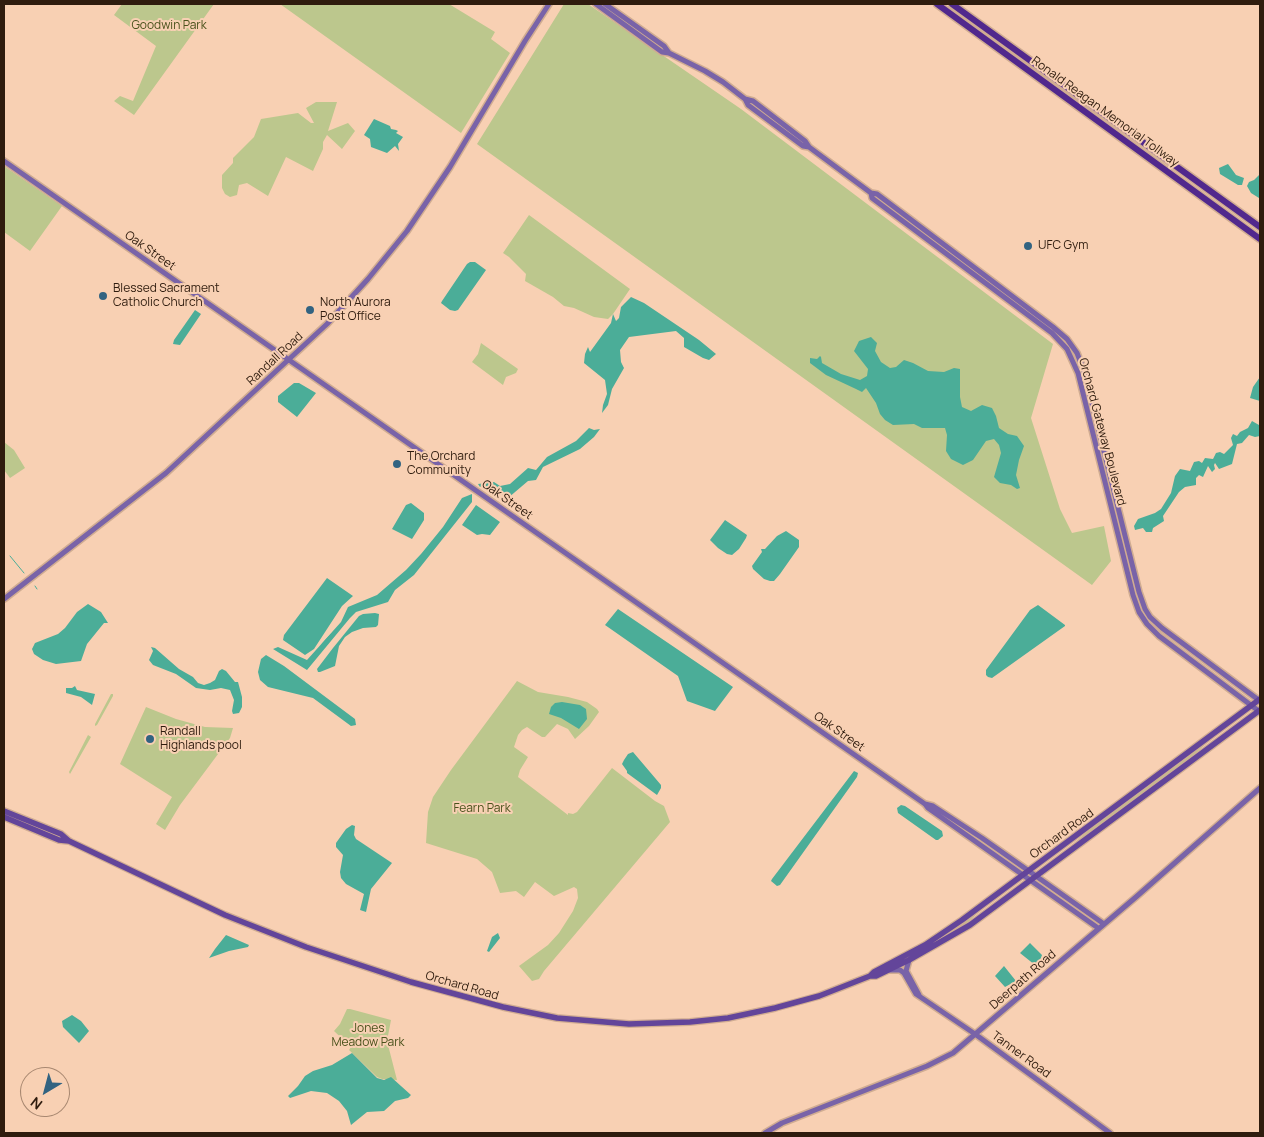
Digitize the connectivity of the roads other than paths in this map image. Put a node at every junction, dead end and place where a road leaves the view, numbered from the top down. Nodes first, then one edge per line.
1 (549, 4) edge
2 (596, 4) edge
3 (605, 4) edge
4 (936, 4) edge
5 (952, 4) edge
6 (669, 53) junction
7 (4, 161) edge
8 (871, 193) junction
9 (1260, 228) edge
10 (1260, 239) edge
11 (290, 361) junction
12 (4, 599) edge
13 (1260, 701) edge
14 (1252, 706) junction
15 (1260, 711) edge
16 (1260, 788) edge
17 (925, 804) junction
18 (4, 811) edge
19 (4, 817) edge
20 (68, 841) junction
21 (1029, 871) junction
22 (1023, 875) junction
23 (1036, 876) junction
24 (1030, 880) junction
25 (1104, 924) junction
26 (1098, 928) junction
27 (909, 960) junction
28 (890, 970) junction
29 (870, 976) junction
30 (919, 995) junction
31 (974, 1034) junction
32 (765, 1133) edge
33 (1110, 1133) edge

1 - 11 street, Randall Road
2 - 6 street, Orchard Gateway Boulevard
3 - 6 street, Orchard Gateway Boulevard
4 - 10 highway, Ronald Reagan Memorial Tollway
5 - 9 highway, Ronald Reagan Memorial Tollway
6 - 8 street, Orchard Gateway Boulevard
7 - 11 street, Oak Street
8 - 13 street, Orchard Gateway Boulevard
8 - 14 street, Orchard Gateway Boulevard
11 - 12 street, Randall Road
11 - 17 street, Oak Street
13 - 14 main road, Orchard Road
14 - 15 street, Orchard Gateway Boulevard
14 - 21 main road, Orchard Road
15 - 23 main road, Orchard Road
16 - 25 street, Deerpath Road
17 - 21 street, Oak Street
17 - 22 street, Oak Street
18 - 20 main road, Orchard Road
19 - 20 main road, Orchard Road
20 - 29 main road, Orchard Road
21 - 22 main road, Orchard Road
21 - 23 street, Oak Street
22 - 24 street, Oak Street
22 - 29 main road, Orchard Road
23 - 24 main road, Orchard Road
23 - 25 street, Oak Street
24 - 26 street, Oak Street
24 - 27 main road, Orchard Road
25 - 26 street, Deerpath Road
26 - 31 street, Deerpath Road
27 - 28 main road, Orchard Road
27 - 30 street, Tanner Road
28 - 29 main road, Orchard Road
28 - 30 street, Tanner Road
30 - 31 street, Tanner Road
31 - 32 street, Deerpath Road
31 - 33 street, Tanner Road

